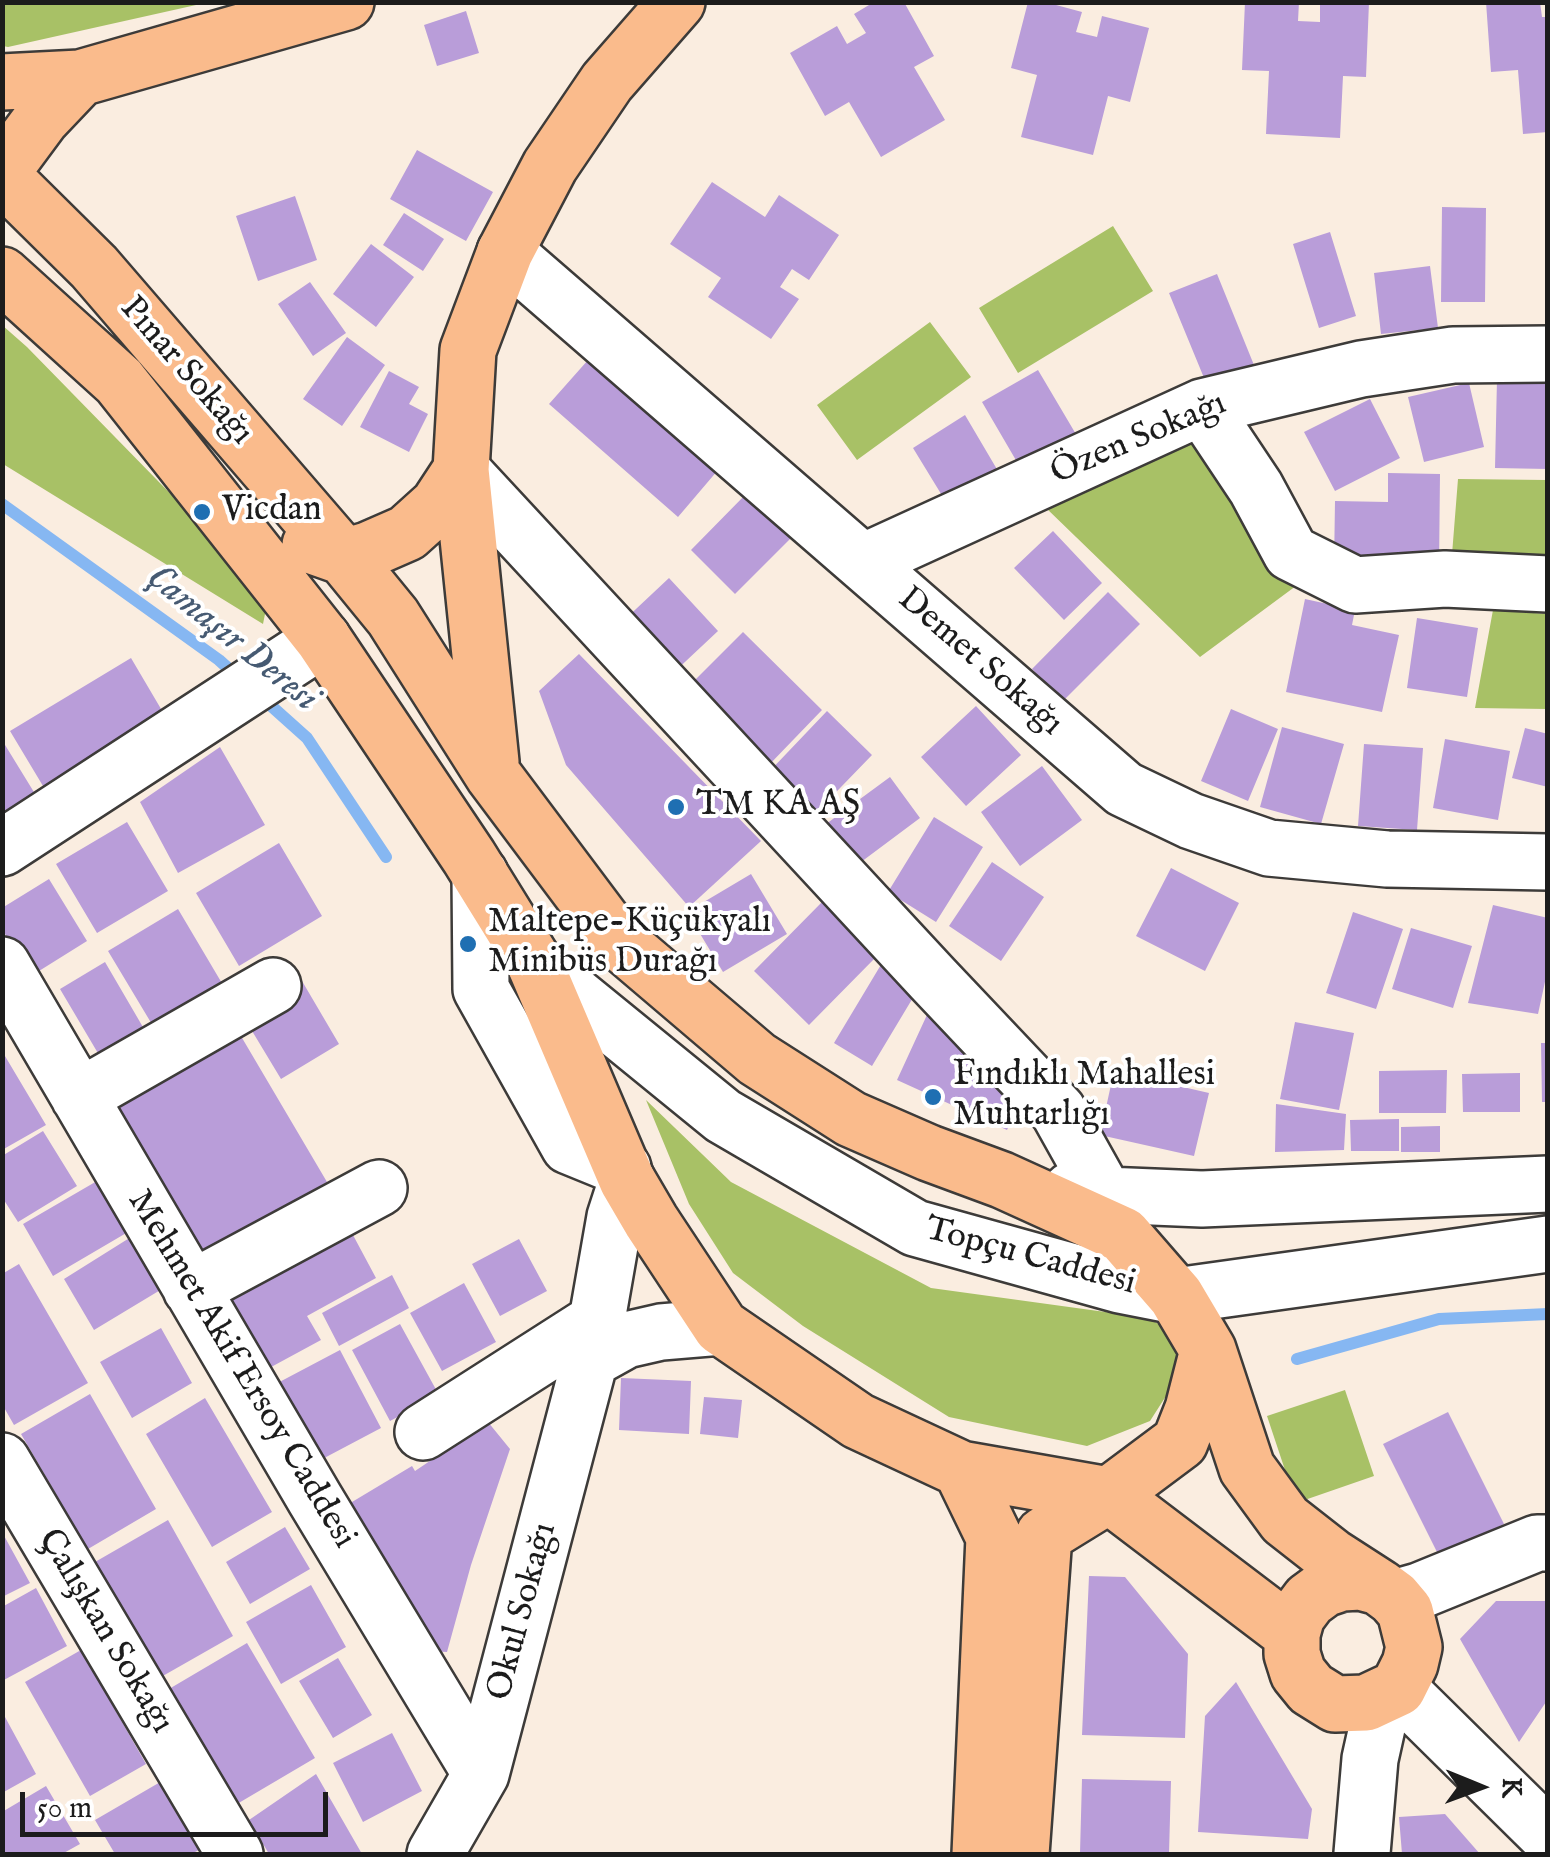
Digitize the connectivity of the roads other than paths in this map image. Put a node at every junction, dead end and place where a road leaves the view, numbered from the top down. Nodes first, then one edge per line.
1 (346, 2) edge
2 (677, 2) edge
3 (80, 78) junction
4 (2, 82) edge
5 (2, 174) edge
6 (504, 252) junction
7 (2, 274) edge
8 (1548, 354) edge
9 (1202, 407) junction
10 (461, 470) junction
11 (197, 478) junction
12 (344, 556) junction
13 (862, 562) junction
14 (1548, 584) edge
15 (323, 639) junction
16 (493, 774) junction
17 (2, 848) edge
18 (1548, 862) edge
19 (480, 874) junction
20 (534, 962) junction
21 (2, 965) edge
22 (273, 986) dead end
23 (79, 1097) junction
24 (625, 1174) junction
25 (1002, 1180) junction
26 (1548, 1184) edge
27 (379, 1188) dead end
28 (1105, 1194) junction
29 (1548, 1244) edge
30 (192, 1289) junction
31 (1176, 1296) junction
32 (721, 1328) junction
33 (593, 1341) junction
34 (1208, 1350) junction
35 (423, 1432) dead end
36 (2, 1461) edge
37 (961, 1469) junction
38 (1109, 1495) junction
39 (1548, 1543) edge
40 (1292, 1634) junction
41 (1384, 1654) junction
42 (481, 1774) junction
43 (1534, 1823) edge
44 (235, 1854) edge
45 (435, 1854) edge
46 (980, 1854) edge
47 (1020, 1854) edge
48 (1362, 1854) edge

1 - 3 main road
2 - 6 main road
3 - 4 main road
3 - 5 main road
5 - 12 main road, Pınar Sokağı
6 - 10 main road
6 - 13 street, Demet Sokağı
7 - 11 main road
8 - 9 street, Özen Sokağı
9 - 13 street, Özen Sokağı
9 - 14 street
10 - 12 main road
10 - 16 main road
10 - 28 street
11 - 12 main road
11 - 15 main road
12 - 16 main road, Pınar Sokağı
13 - 18 street, Demet Sokağı
15 - 17 street
15 - 19 main road
16 - 25 main road, Pınar Sokağı
19 - 20 main road
19 - 24 street
20 - 24 main road
20 - 31 street, Topçu Caddesi
21 - 23 street, Mehmet Akif Ersoy Caddesi
22 - 23 street
23 - 30 street, Mehmet Akif Ersoy Caddesi
24 - 32 main road
24 - 33 street, Okul Sokağı
25 - 28 street, Topçu Caddesi
25 - 31 main road, Pınar Sokağı
26 - 28 street, Topçu Caddesi
27 - 30 street
29 - 31 street, Topçu Caddesi
30 - 42 street, Mehmet Akif Ersoy Caddesi
31 - 34 main road, Pınar Sokağı
32 - 33 street
32 - 37 main road
33 - 35 street
33 - 42 street, Okul Sokağı
34 - 38 main road
34 - 41 main road, Pınar Sokağı
36 - 44 street, Çalışkan Sokağı
37 - 38 main road
37 - 46 main road
38 - 40 main road
38 - 47 main road
39 - 41 street
40 - 41 main road
40 - 41 main road
41 - 43 street
41 - 48 street
42 - 45 street, Okul Sokağı

